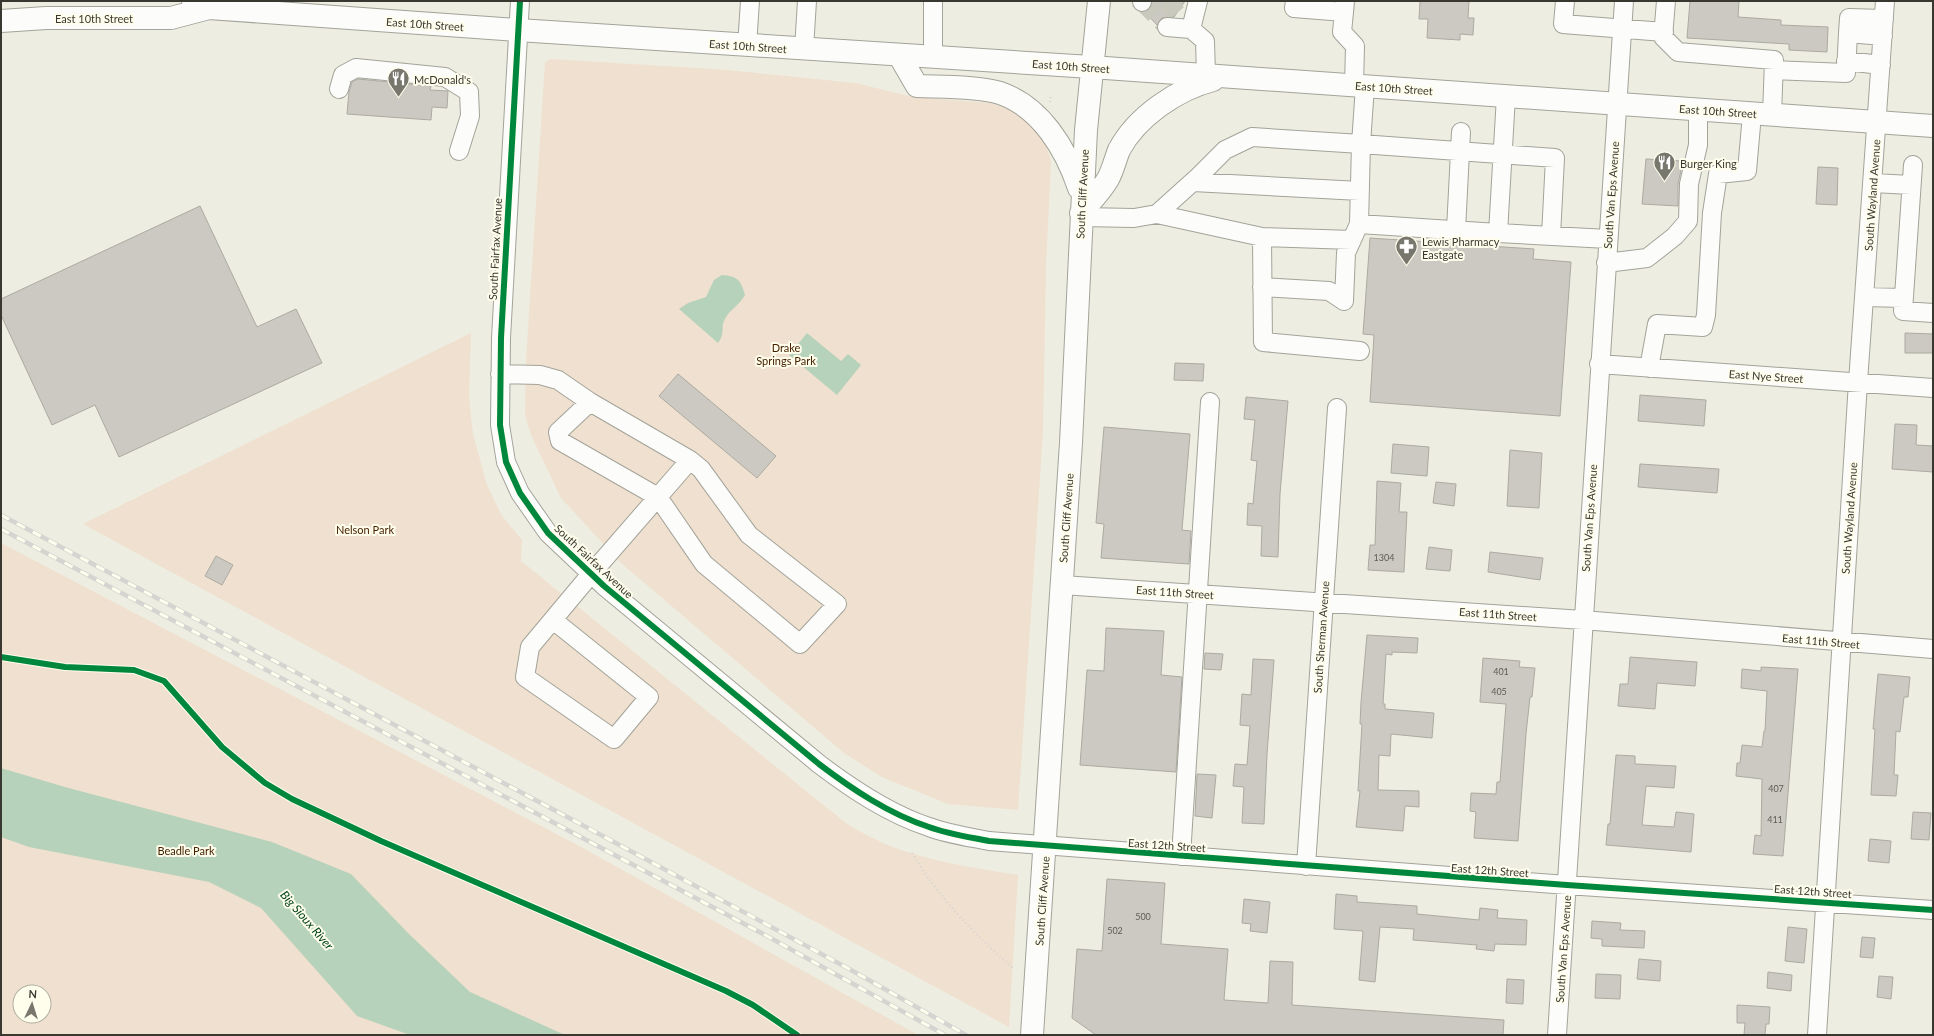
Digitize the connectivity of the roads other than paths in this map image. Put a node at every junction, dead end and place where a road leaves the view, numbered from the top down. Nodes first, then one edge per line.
1 (520, 1) edge
2 (750, 1) edge
3 (807, 1) edge
4 (933, 1) edge
5 (1099, 1) edge
6 (1198, 1) edge
7 (1295, 1) edge
8 (1565, 1) edge
9 (1624, 1) edge
10 (1666, 1) edge
11 (1885, 1) edge
12 (204, 3) edge
13 (1345, 7) edge
14 (310, 8) edge
15 (1172, 20) tunnel mouth
16 (1, 21) edge
17 (1883, 27) junction
18 (1191, 29) junction
19 (1622, 29) junction
20 (518, 30) junction
21 (1664, 32) junction
22 (747, 46) junction
23 (804, 49) junction
24 (899, 55) junction
25 (932, 57) junction
26 (1846, 61) junction
27 (1881, 65) junction
28 (1091, 67) junction
29 (1774, 70) junction
30 (1215, 76) junction
31 (1359, 86) junction
32 (340, 89) dead end
33 (1506, 96) junction
34 (1617, 104) junction
35 (1698, 110) junction
36 (1762, 114) junction
37 (1877, 122) junction
38 (1933, 126) edge
39 (1461, 132) dead end
40 (1361, 144) junction
41 (459, 151) dead end
42 (1460, 152) junction
43 (1502, 156) junction
44 (1913, 165) dead end
45 (1193, 182) junction
46 (1872, 183) junction
47 (1912, 185) junction
48 (1360, 191) junction
49 (1081, 209) junction
50 (1157, 214) junction
51 (1456, 230) junction
52 (1355, 232) junction
53 (1498, 233) junction
54 (1551, 236) junction
55 (1262, 237) junction
56 (1608, 240) junction
57 (1606, 263) junction
58 (1262, 287) junction
59 (1864, 297) junction
60 (1904, 298) junction
61 (1933, 313) edge
62 (1360, 351) dead end
63 (1599, 364) junction
64 (1649, 368) junction
65 (500, 374) junction
66 (1858, 382) junction
67 (1933, 388) edge
68 (590, 402) junction
69 (1210, 402) dead end
70 (1337, 408) dead end
71 (690, 460) junction
72 (658, 496) junction
73 (591, 574) junction
74 (1062, 585) junction
75 (1199, 594) junction
76 (1323, 602) junction
77 (553, 620) junction
78 (1583, 620) junction
79 (1841, 642) junction
80 (1933, 649) edge
81 (1046, 846) junction
82 (1181, 856) junction
83 (1306, 866) junction
84 (1567, 886) junction
85 (1825, 902) junction
86 (1933, 910) edge
87 (1032, 1035) edge
88 (1557, 1035) edge
89 (1817, 1035) edge

1 - 20 street, South Fairfax Avenue
2 - 22 street
3 - 23 street
4 - 25 street
5 - 28 main road, South Cliff Avenue
6 - 18 street
7 - 13 street
8 - 19 street
9 - 19 street, South Van Eps Avenue
10 - 21 street
11 - 17 street, South Wayland Avenue
12 - 14 main road, East 10th Street
12 - 16 main road, East 10th Street
13 - 31 street
14 - 20 main road, East 10th Street
15 - 18 street
17 - 26 street
17 - 27 street, South Wayland Avenue
18 - 30 street
19 - 21 street
19 - 34 street, South Van Eps Avenue
20 - 22 main road, East 10th Street
20 - 65 street, South Fairfax Avenue
21 - 29 street
22 - 23 main road, East 10th Street
23 - 24 main road, East 10th Street
24 - 25 main road, East 10th Street
24 - 49 main road
25 - 28 main road, East 10th Street
26 - 27 street
26 - 29 street
27 - 37 street, South Wayland Avenue
28 - 30 main road, East 10th Street
28 - 49 main road, South Cliff Avenue
29 - 36 street
30 - 31 main road, East 10th Street
30 - 49 main road
31 - 33 main road, East 10th Street
31 - 40 street
32 - 41 street
33 - 34 main road, East 10th Street
33 - 43 street
34 - 35 main road, East 10th Street
34 - 56 street, South Van Eps Avenue
35 - 36 main road, East 10th Street
35 - 57 street
36 - 37 main road, East 10th Street
36 - 64 street
37 - 38 main road, East 10th Street
37 - 46 street, South Wayland Avenue
39 - 42 street
40 - 42 street
40 - 45 street
40 - 48 street
42 - 43 street
42 - 51 street
43 - 53 street
43 - 54 street
44 - 47 street
45 - 48 street
45 - 50 street
46 - 47 street
46 - 59 street, South Wayland Avenue
47 - 60 street
48 - 52 street
49 - 50 street
49 - 74 main road, South Cliff Avenue
50 - 55 street
51 - 52 street
51 - 53 street
52 - 55 street
52 - 58 street
53 - 54 street
54 - 56 street
55 - 58 street
56 - 57 street, South Van Eps Avenue
57 - 63 street, South Van Eps Avenue
58 - 62 street
59 - 60 street
59 - 66 street, South Wayland Avenue
60 - 61 street
63 - 64 street, East Nye Street
63 - 78 street, South Van Eps Avenue
64 - 66 street, East Nye Street
65 - 68 street
65 - 73 street, South Fairfax Avenue
66 - 67 street, East Nye Street
66 - 79 street, South Wayland Avenue
68 - 71 street
68 - 72 street
69 - 75 street
70 - 76 street, South Sherman Avenue
71 - 72 street
71 - 72 street
72 - 73 street
73 - 77 street
73 - 81 street, South Fairfax Avenue
74 - 75 street, East 11th Street
74 - 81 main road, South Cliff Avenue
75 - 76 street, East 11th Street
75 - 82 street
76 - 78 street, East 11th Street
76 - 83 street, South Sherman Avenue
77 - 77 street
78 - 79 street, East 11th Street
78 - 84 street, South Van Eps Avenue
79 - 80 street, East 11th Street
79 - 85 street, South Wayland Avenue
81 - 82 street, East 12th Street
81 - 87 main road, South Cliff Avenue
82 - 83 street, East 12th Street
83 - 84 street, East 12th Street
84 - 85 street, East 12th Street
84 - 88 street, South Van Eps Avenue
85 - 86 street, East 12th Street
85 - 89 street, South Wayland Avenue

